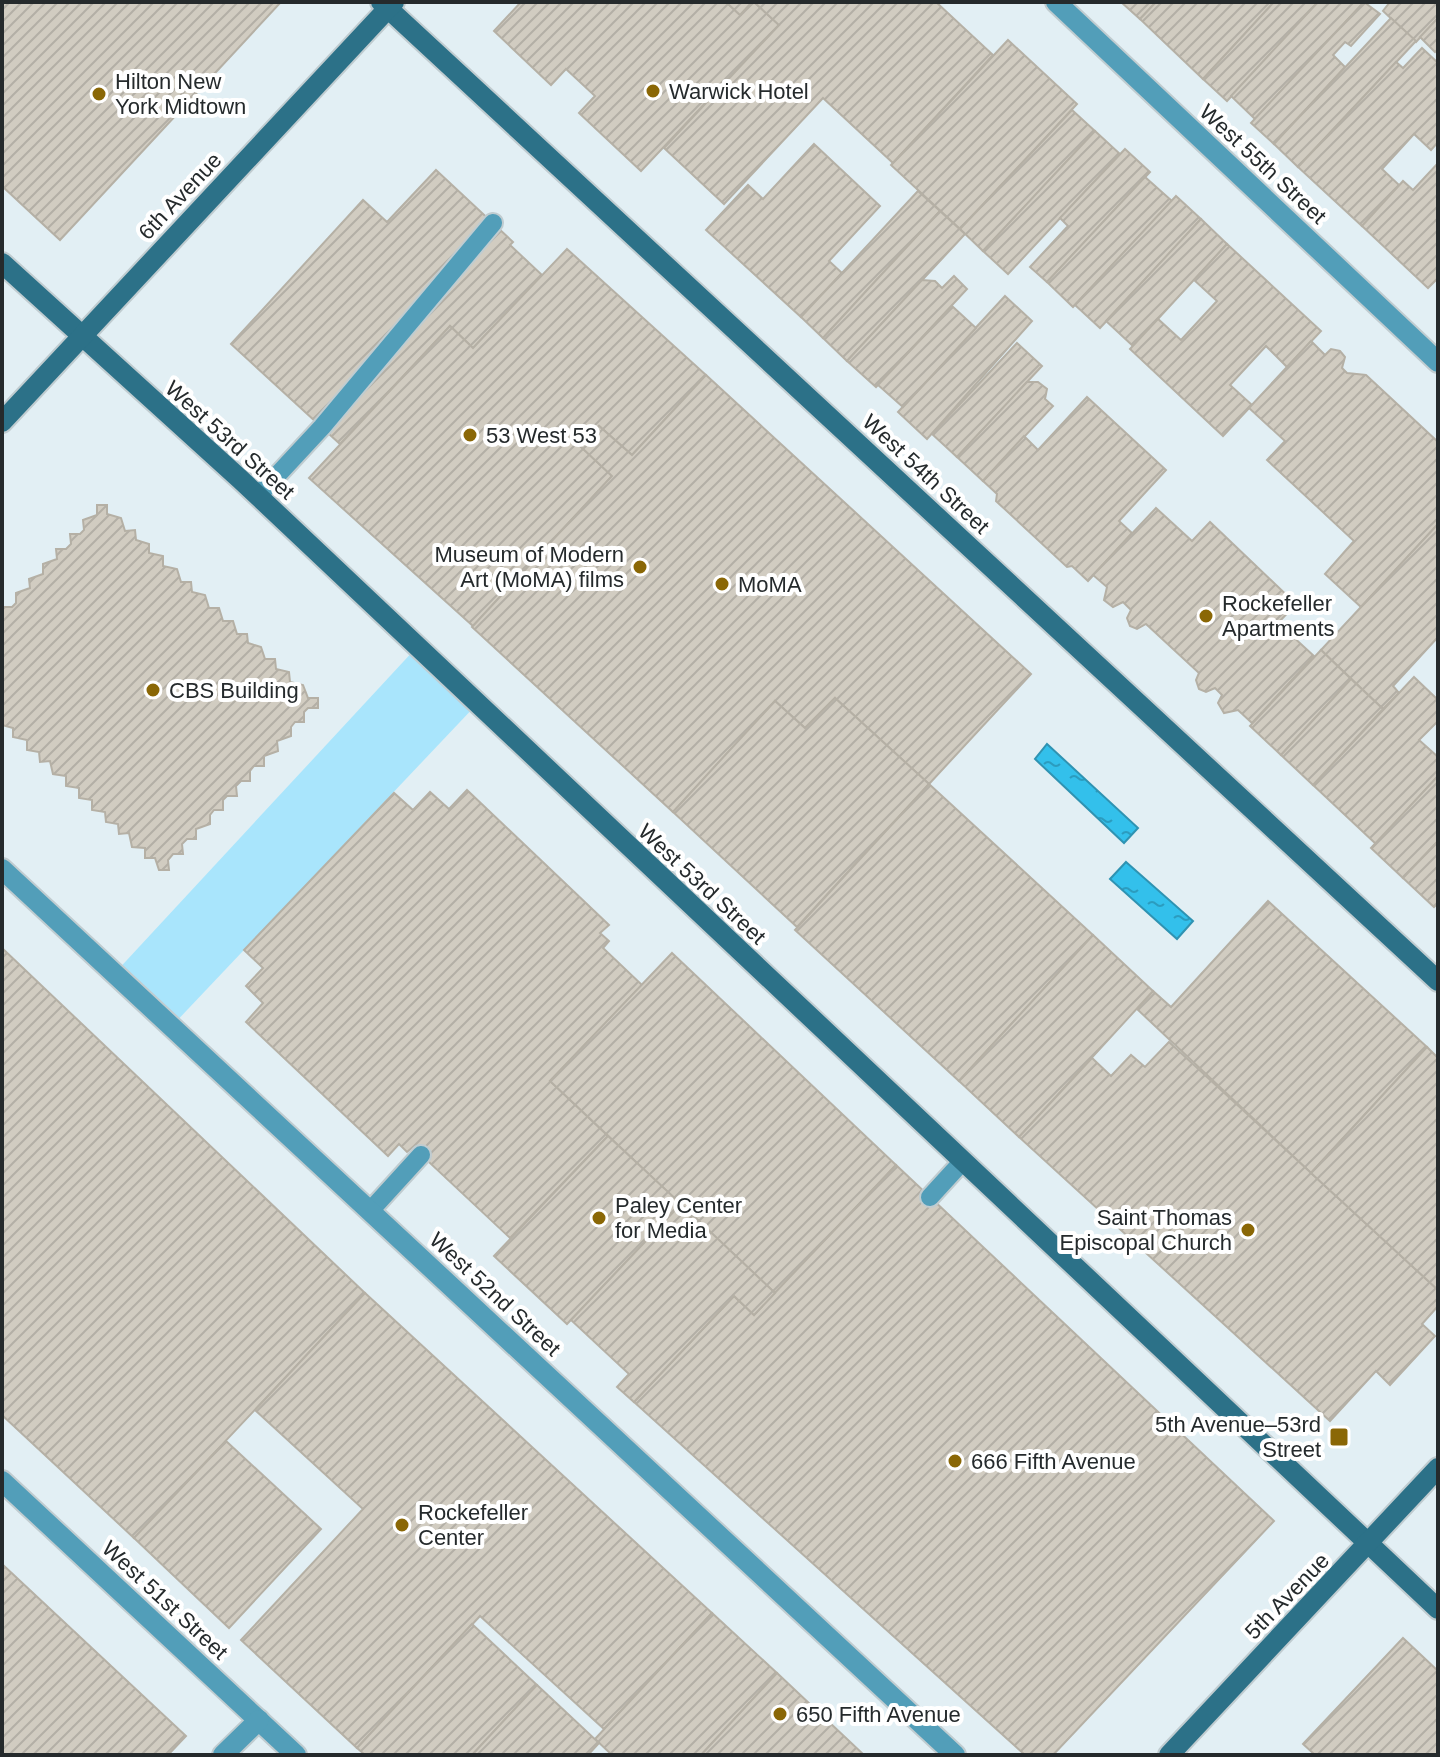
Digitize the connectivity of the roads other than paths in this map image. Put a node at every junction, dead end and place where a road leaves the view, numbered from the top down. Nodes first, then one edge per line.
1 (1056, 2) edge
2 (388, 4) edge
3 (493, 223) dead end
4 (2, 263) edge
5 (81, 337) junction
6 (1438, 362) edge
7 (2, 422) edge
8 (258, 496) junction
9 (2, 869) edge
10 (1438, 981) edge
11 (421, 1155) dead end
12 (962, 1162) junction
13 (930, 1197) dead end
14 (370, 1211) junction
15 (1438, 1468) edge
16 (2, 1481) edge
17 (1367, 1543) junction
18 (1438, 1609) edge
19 (259, 1720) junction
20 (223, 1755) edge
21 (296, 1755) edge
22 (955, 1755) edge
23 (1169, 1755) edge

1 - 6 street, West 55th Street
2 - 5 main road, 6th Avenue
2 - 10 main road, West 54th Street
3 - 8 lane
4 - 5 main road, West 53rd Street
5 - 7 main road, 6th Avenue
5 - 8 main road, West 53rd Street
8 - 12 main road, West 53rd Street
9 - 14 street, West 52nd Street
11 - 14 lane
12 - 13 lane
12 - 17 main road, West 53rd Street
14 - 22 street, West 52nd Street
15 - 17 main road, 5th Avenue
16 - 19 street, West 51st Street
17 - 18 main road, West 53rd Street
17 - 23 main road, 5th Avenue
19 - 20 street
19 - 21 street, West 51st Street

